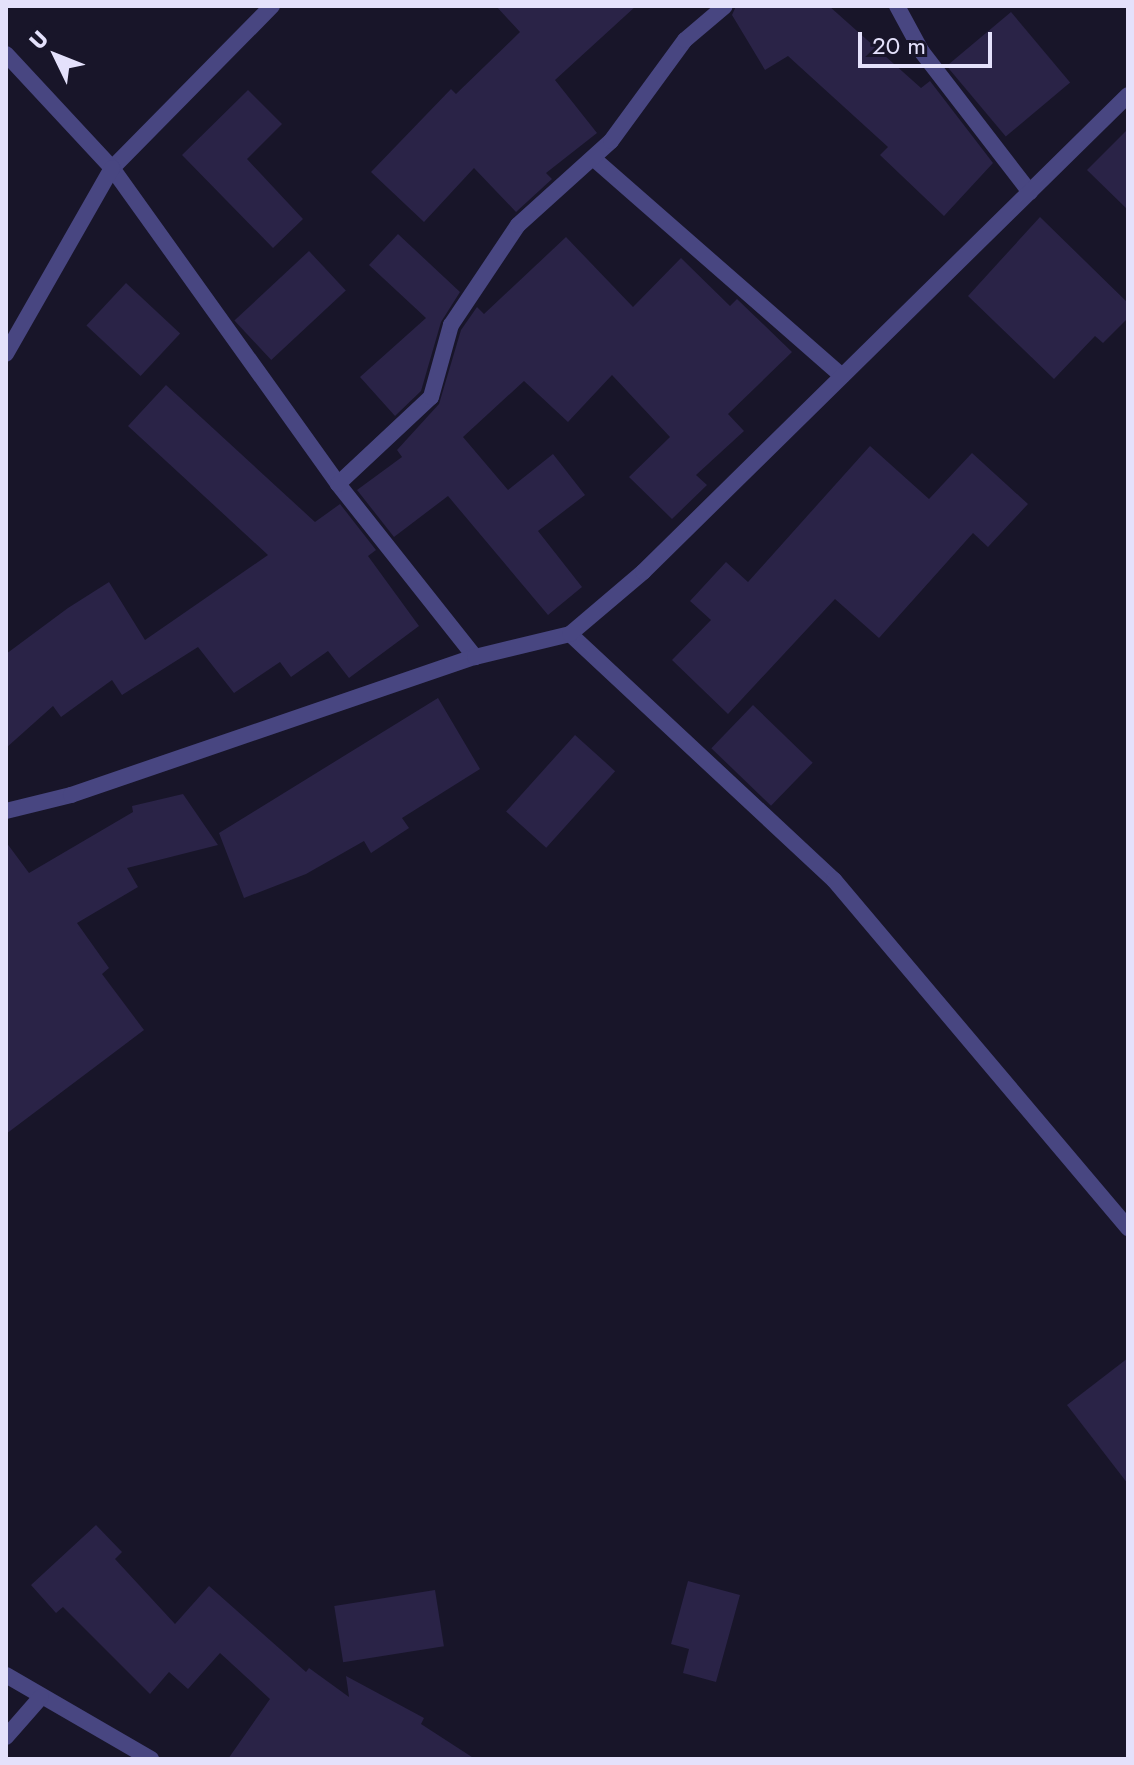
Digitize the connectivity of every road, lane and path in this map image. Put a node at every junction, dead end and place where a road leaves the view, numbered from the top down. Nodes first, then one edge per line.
1 (272, 6) edge
2 (725, 6) edge
3 (897, 6) edge
4 (6, 54) edge
5 (1128, 95) edge
6 (593, 158) junction
7 (112, 168) junction
8 (1030, 192) junction
9 (6, 354) edge
10 (842, 376) junction
11 (338, 484) junction
12 (570, 634) junction
13 (475, 657) junction
14 (6, 811) edge
15 (1128, 1228) edge
16 (6, 1675) edge
17 (41, 1697) junction
18 (6, 1737) edge
19 (151, 1759) edge

1 - 7 street
2 - 6 street
3 - 8 street
4 - 7 street
5 - 8 street
6 - 10 street
6 - 11 street
7 - 9 street
7 - 11 street
8 - 10 street
10 - 12 street
11 - 13 street
12 - 13 street
12 - 15 street
13 - 14 street
16 - 17 street
17 - 18 street
17 - 19 street

